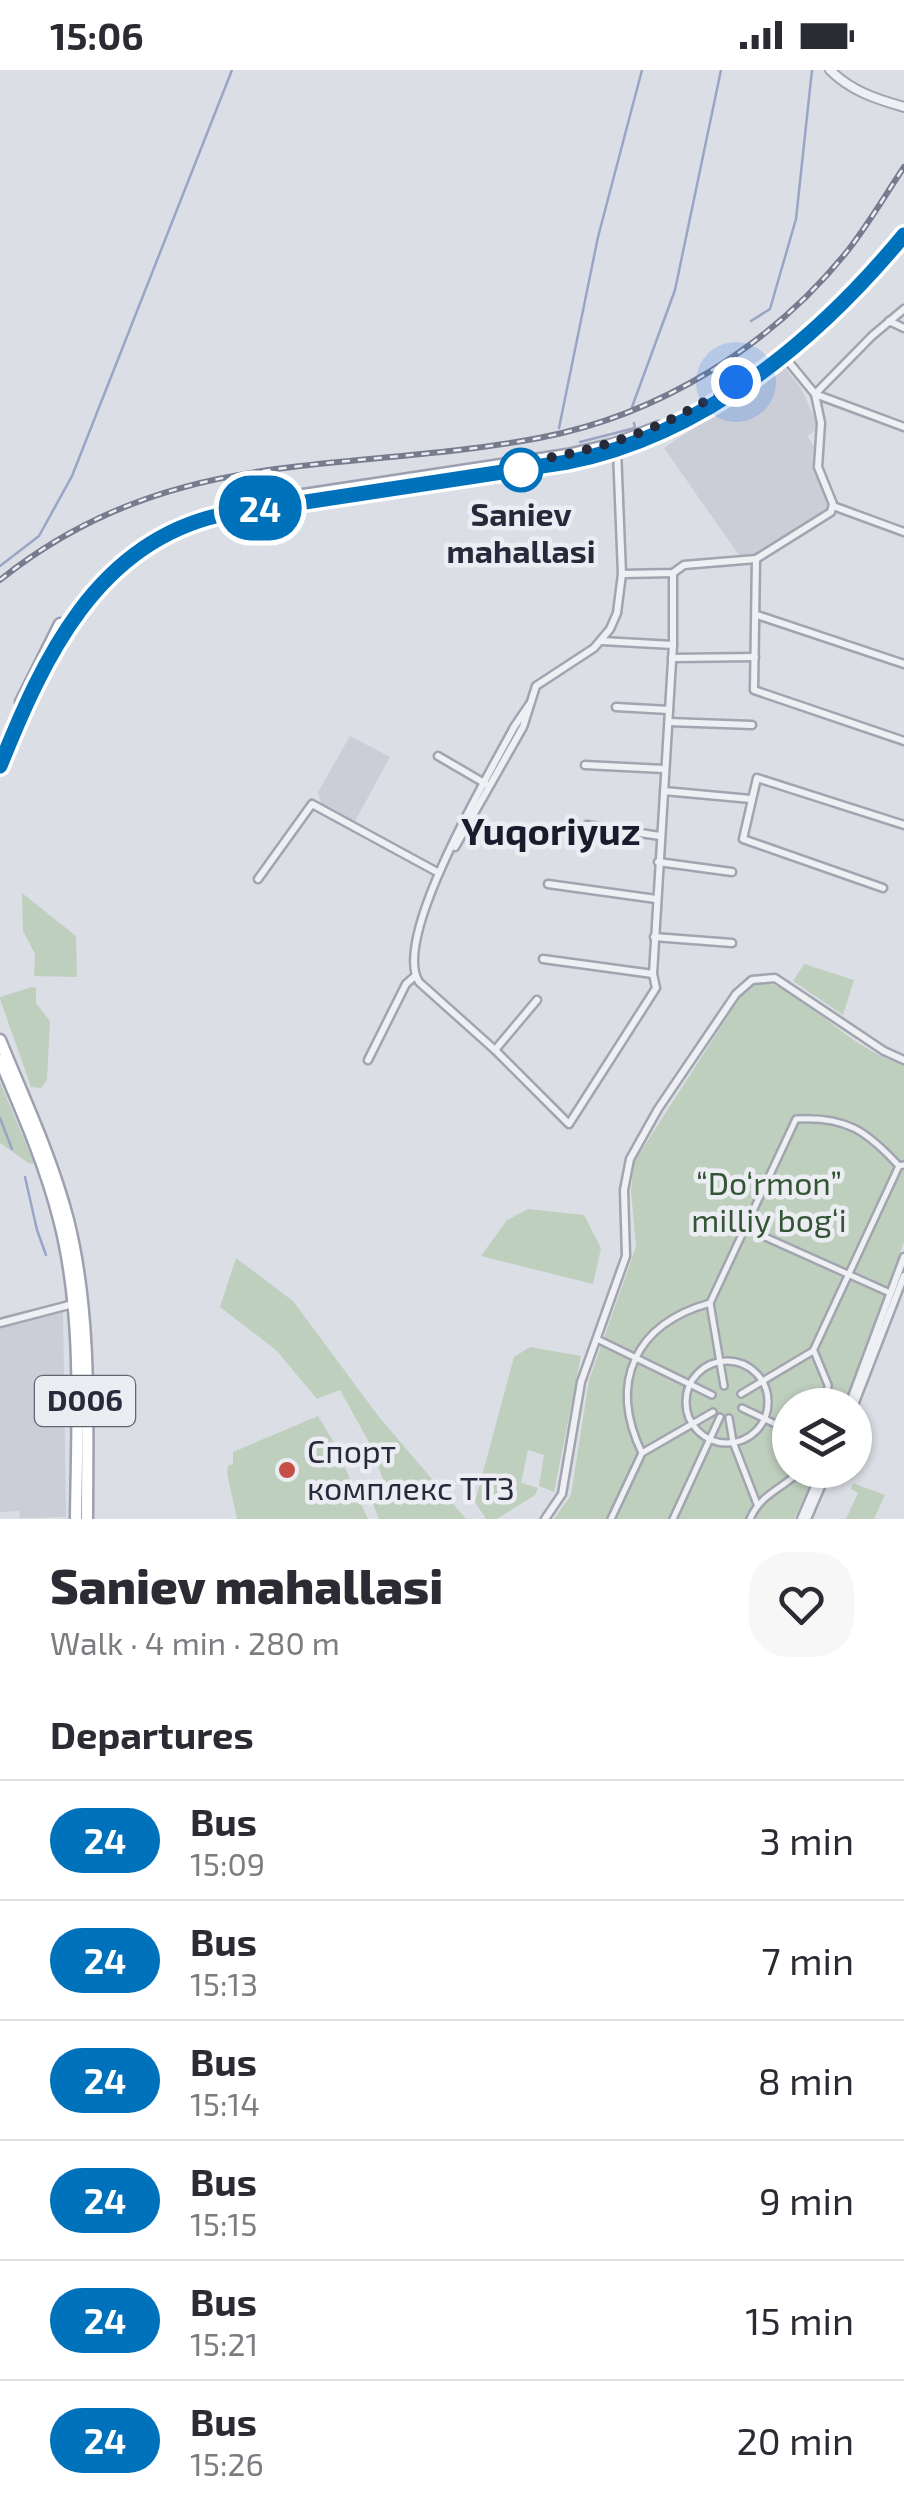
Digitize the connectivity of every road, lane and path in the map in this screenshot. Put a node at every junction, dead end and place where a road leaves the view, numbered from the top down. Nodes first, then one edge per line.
1 (830, 70) edge
2 (904, 106) edge
3 (904, 224) edge
4 (904, 234) edge
5 (833, 309) junction
6 (904, 309) edge
7 (889, 322) junction
8 (904, 328) edge
9 (783, 355) junction
10 (816, 394) junction
11 (904, 427) edge
12 (616, 447) junction
13 (525, 465) junction
14 (833, 506) junction
15 (904, 532) edge
16 (756, 558) junction
17 (672, 573) junction
18 (622, 574) junction
19 (757, 615) junction
20 (600, 641) junction
21 (673, 645) junction
22 (754, 657) junction
23 (672, 658) junction
24 (904, 664) edge
25 (616, 708) dead end
26 (669, 710) junction
27 (668, 722) junction
28 (752, 726) dead end
29 (904, 741) edge
30 (0, 749) edge
31 (438, 756) dead end
32 (585, 765) dead end
33 (0, 766) edge
34 (664, 769) junction
35 (488, 785) junction
36 (664, 791) junction
37 (752, 798) junction
38 (587, 824) dead end
39 (904, 825) edge
40 (660, 836) junction
41 (658, 862) junction
42 (732, 872) dead end
43 (439, 873) junction
44 (258, 879) dead end
45 (548, 884) dead end
46 (883, 888) dead end
47 (657, 899) junction
48 (654, 938) junction
49 (732, 944) dead end
50 (543, 959) dead end
51 (652, 974) junction
52 (415, 976) junction
53 (536, 1000) dead end
54 (0, 1040) edge
55 (495, 1050) junction
56 (0, 1060) edge
57 (368, 1060) dead end
58 (904, 1060) edge
59 (902, 1166) edge
60 (49, 1173) junction
61 (745, 1228) junction
62 (904, 1256) edge
63 (851, 1274) junction
64 (904, 1276) edge
65 (895, 1295) junction
66 (710, 1303) junction
67 (73, 1304) junction
68 (0, 1322) edge
69 (594, 1338) junction
70 (814, 1350) junction
71 (634, 1357) junction
72 (720, 1362) junction
73 (762, 1381) junction
74 (690, 1384) junction
75 (724, 1386) dead end
76 (828, 1388) edge
77 (859, 1388) edge
78 (742, 1394) dead end
79 (712, 1395) dead end
80 (742, 1408) dead end
81 (713, 1412) dead end
82 (720, 1416) dead end
83 (729, 1418) dead end
84 (764, 1418) junction
85 (772, 1422) edge
86 (692, 1423) junction
87 (710, 1439) junction
88 (733, 1442) junction
89 (642, 1453) junction
90 (778, 1488) edge
91 (817, 1488) edge
92 (757, 1504) junction
93 (76, 1519) edge
94 (88, 1519) edge
95 (545, 1519) edge
96 (611, 1519) edge
97 (673, 1519) edge
98 (750, 1519) edge
99 (804, 1519) edge

1 - 2 street
3 - 5 main road
4 - 5 main road
5 - 9 main road
5 - 12 main road
6 - 7 street
7 - 8 street
7 - 10 street
9 - 10 street
9 - 12 main road
10 - 11 street
10 - 14 street
12 - 13 main road
12 - 18 street
13 - 30 main road
13 - 33 main road
14 - 15 street
14 - 16 street
16 - 17 street
16 - 19 street
17 - 18 street
17 - 21 street
18 - 20 street
19 - 22 street
19 - 24 street
20 - 21 street
20 - 35 street
21 - 23 street
22 - 23 street
22 - 29 street
23 - 26 street
25 - 26 street
26 - 27 street
27 - 28 street
27 - 34 street
31 - 35 street
32 - 34 street
34 - 36 street
35 - 43 street
36 - 37 street
36 - 40 street
37 - 39 street
37 - 46 street
38 - 40 street
40 - 41 street
41 - 42 street
41 - 47 street
43 - 44 street
43 - 52 street
45 - 47 street
47 - 48 street
48 - 49 street
48 - 51 street
50 - 51 street
51 - 55 street
52 - 55 street
52 - 57 street
53 - 55 street
54 - 60 main road, D006
56 - 60 main road, D006
58 - 69 street
59 - 61 street
59 - 63 street
60 - 67 main road, D006
60 - 94 main road, D006
61 - 63 street
61 - 66 street
62 - 65 street
63 - 65 street
63 - 70 street
64 - 65 street
65 - 77 street
66 - 71 street
66 - 72 street
67 - 68 street
67 - 93 main road, D006
69 - 71 street
69 - 95 street
70 - 73 street
70 - 76 street
71 - 74 street
71 - 89 street
72 - 73 street
72 - 74 street
72 - 75 street
73 - 78 street
73 - 84 street
74 - 79 street
74 - 86 street
80 - 84 street
81 - 86 street
82 - 87 street
83 - 88 street
84 - 85 street
84 - 88 street
86 - 87 street
86 - 89 street
87 - 88 street
87 - 97 street
88 - 92 street
89 - 96 street
90 - 92 street
91 - 99 street
92 - 98 street

